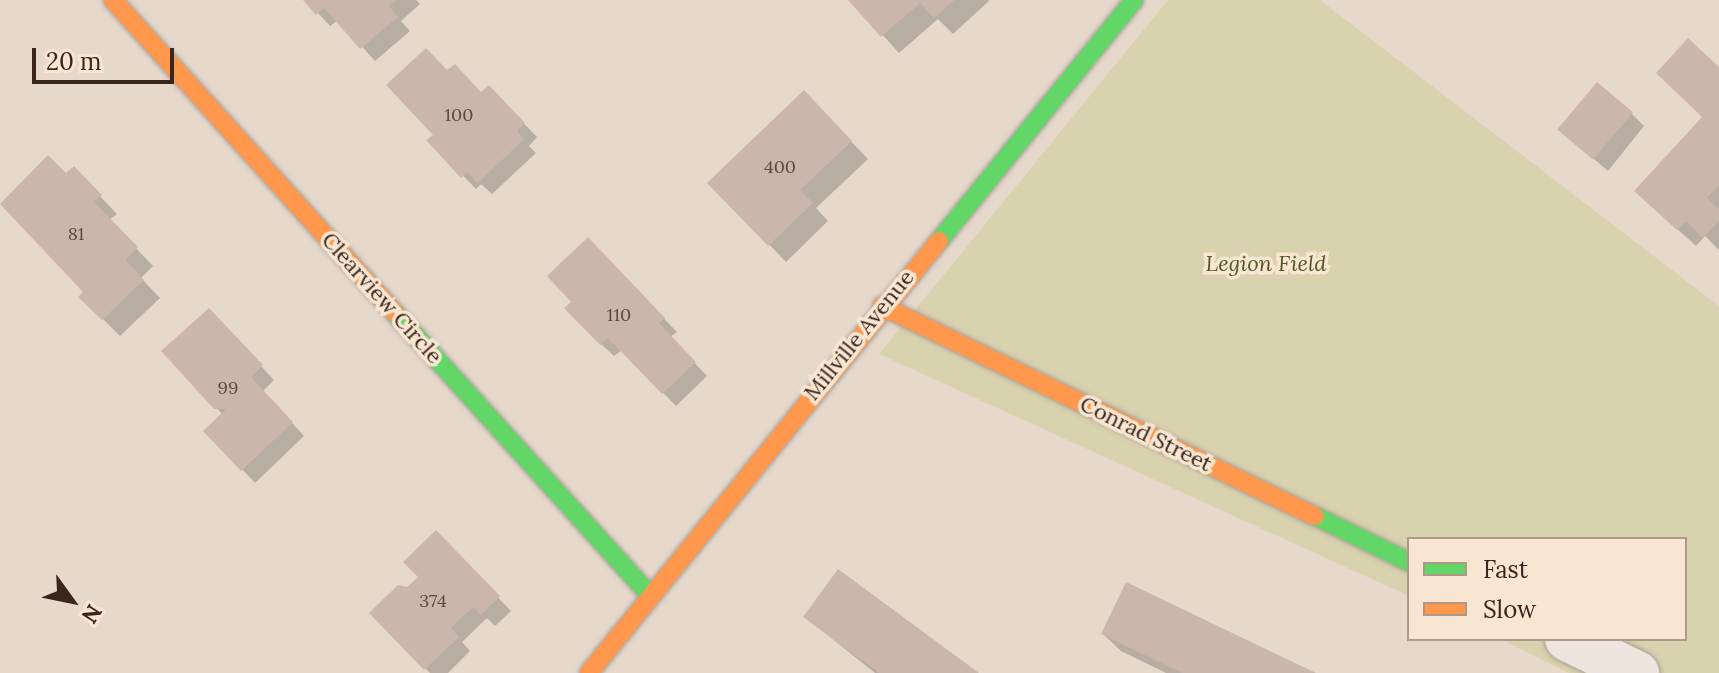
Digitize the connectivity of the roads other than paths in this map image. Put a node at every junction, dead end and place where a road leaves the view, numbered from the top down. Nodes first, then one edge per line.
1 (113, 0) edge
2 (1134, 0) edge
3 (882, 306) junction
4 (1407, 561) edge
5 (650, 595) junction
6 (1571, 641) edge
7 (589, 673) edge
8 (1637, 673) edge

1 - 5 street, Clearview Circle
2 - 3 street, Millville Avenue
3 - 4 street, Conrad Street
3 - 5 street, Millville Avenue
5 - 7 street, Millville Avenue
6 - 8 street

